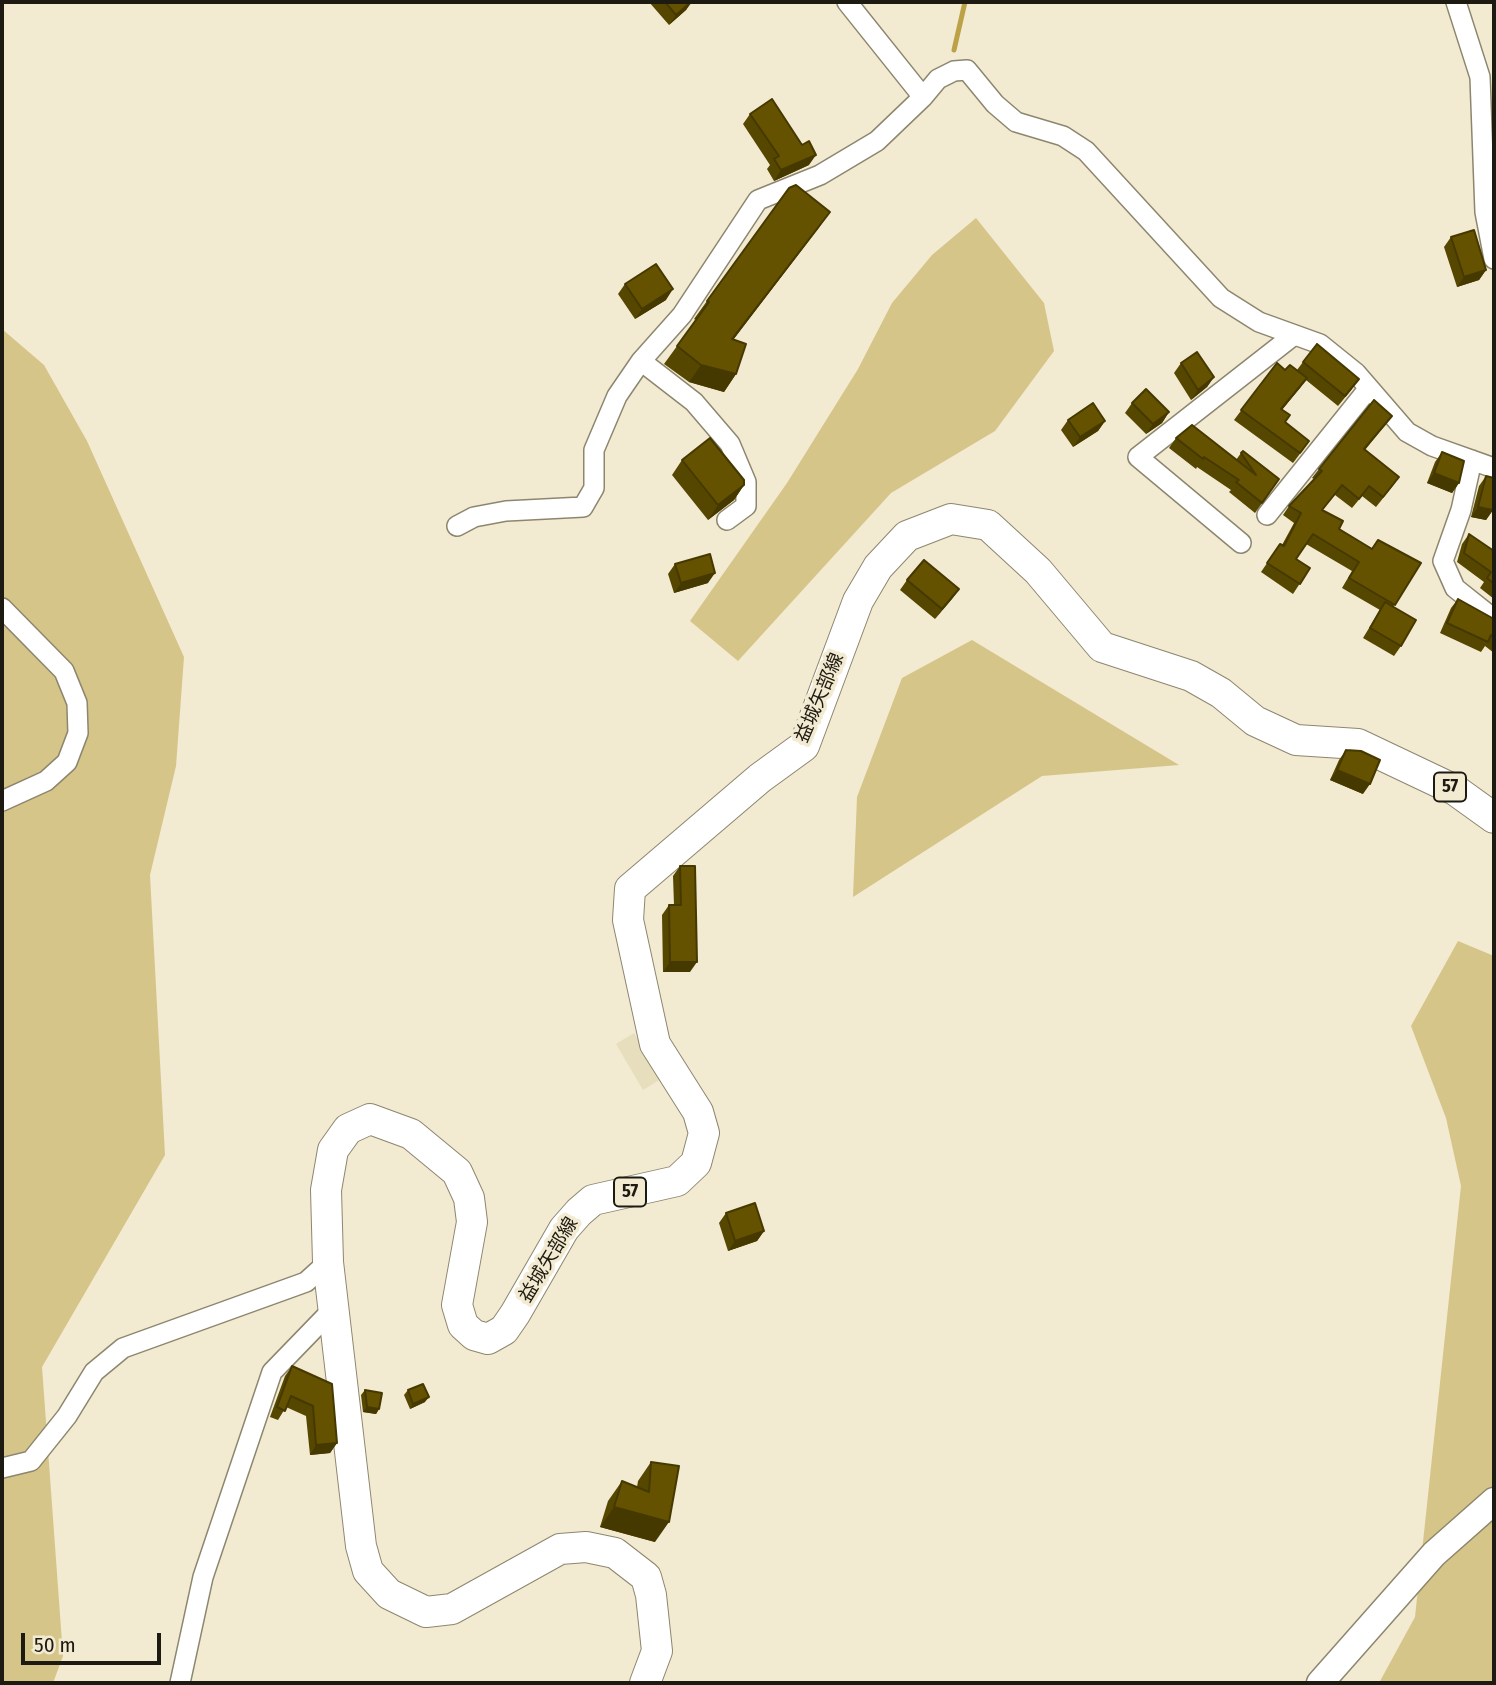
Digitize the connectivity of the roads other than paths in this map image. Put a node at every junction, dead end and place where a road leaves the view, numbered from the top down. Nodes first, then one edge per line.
1 (847, 2) edge
2 (1456, 2) edge
3 (923, 97) junction
4 (1494, 259) edge
5 (1294, 335) junction
6 (641, 361) junction
7 (1369, 388) junction
8 (1472, 460) junction
9 (1494, 468) edge
10 (1267, 515) dead end
11 (727, 520) dead end
12 (457, 526) dead end
13 (1241, 544) dead end
14 (2, 608) edge
15 (1494, 619) edge
16 (2, 801) edge
17 (1494, 818) edge
18 (328, 1262) junction
19 (334, 1308) junction
20 (2, 1468) edge
21 (1494, 1501) edge
22 (180, 1683) edge
23 (645, 1683) edge
24 (1320, 1683) edge

1 - 3 street
2 - 4 street
3 - 5 street
3 - 6 street
5 - 7 street
5 - 13 street
6 - 11 street
6 - 12 street
7 - 8 street
7 - 10 street
8 - 9 street
8 - 15 street
14 - 16 street
17 - 18 main road, 益城矢部線 / 57
18 - 19 main road, 益城矢部線 / 57
18 - 20 street
19 - 22 street
19 - 23 main road, 益城矢部線 / 57
21 - 24 street

